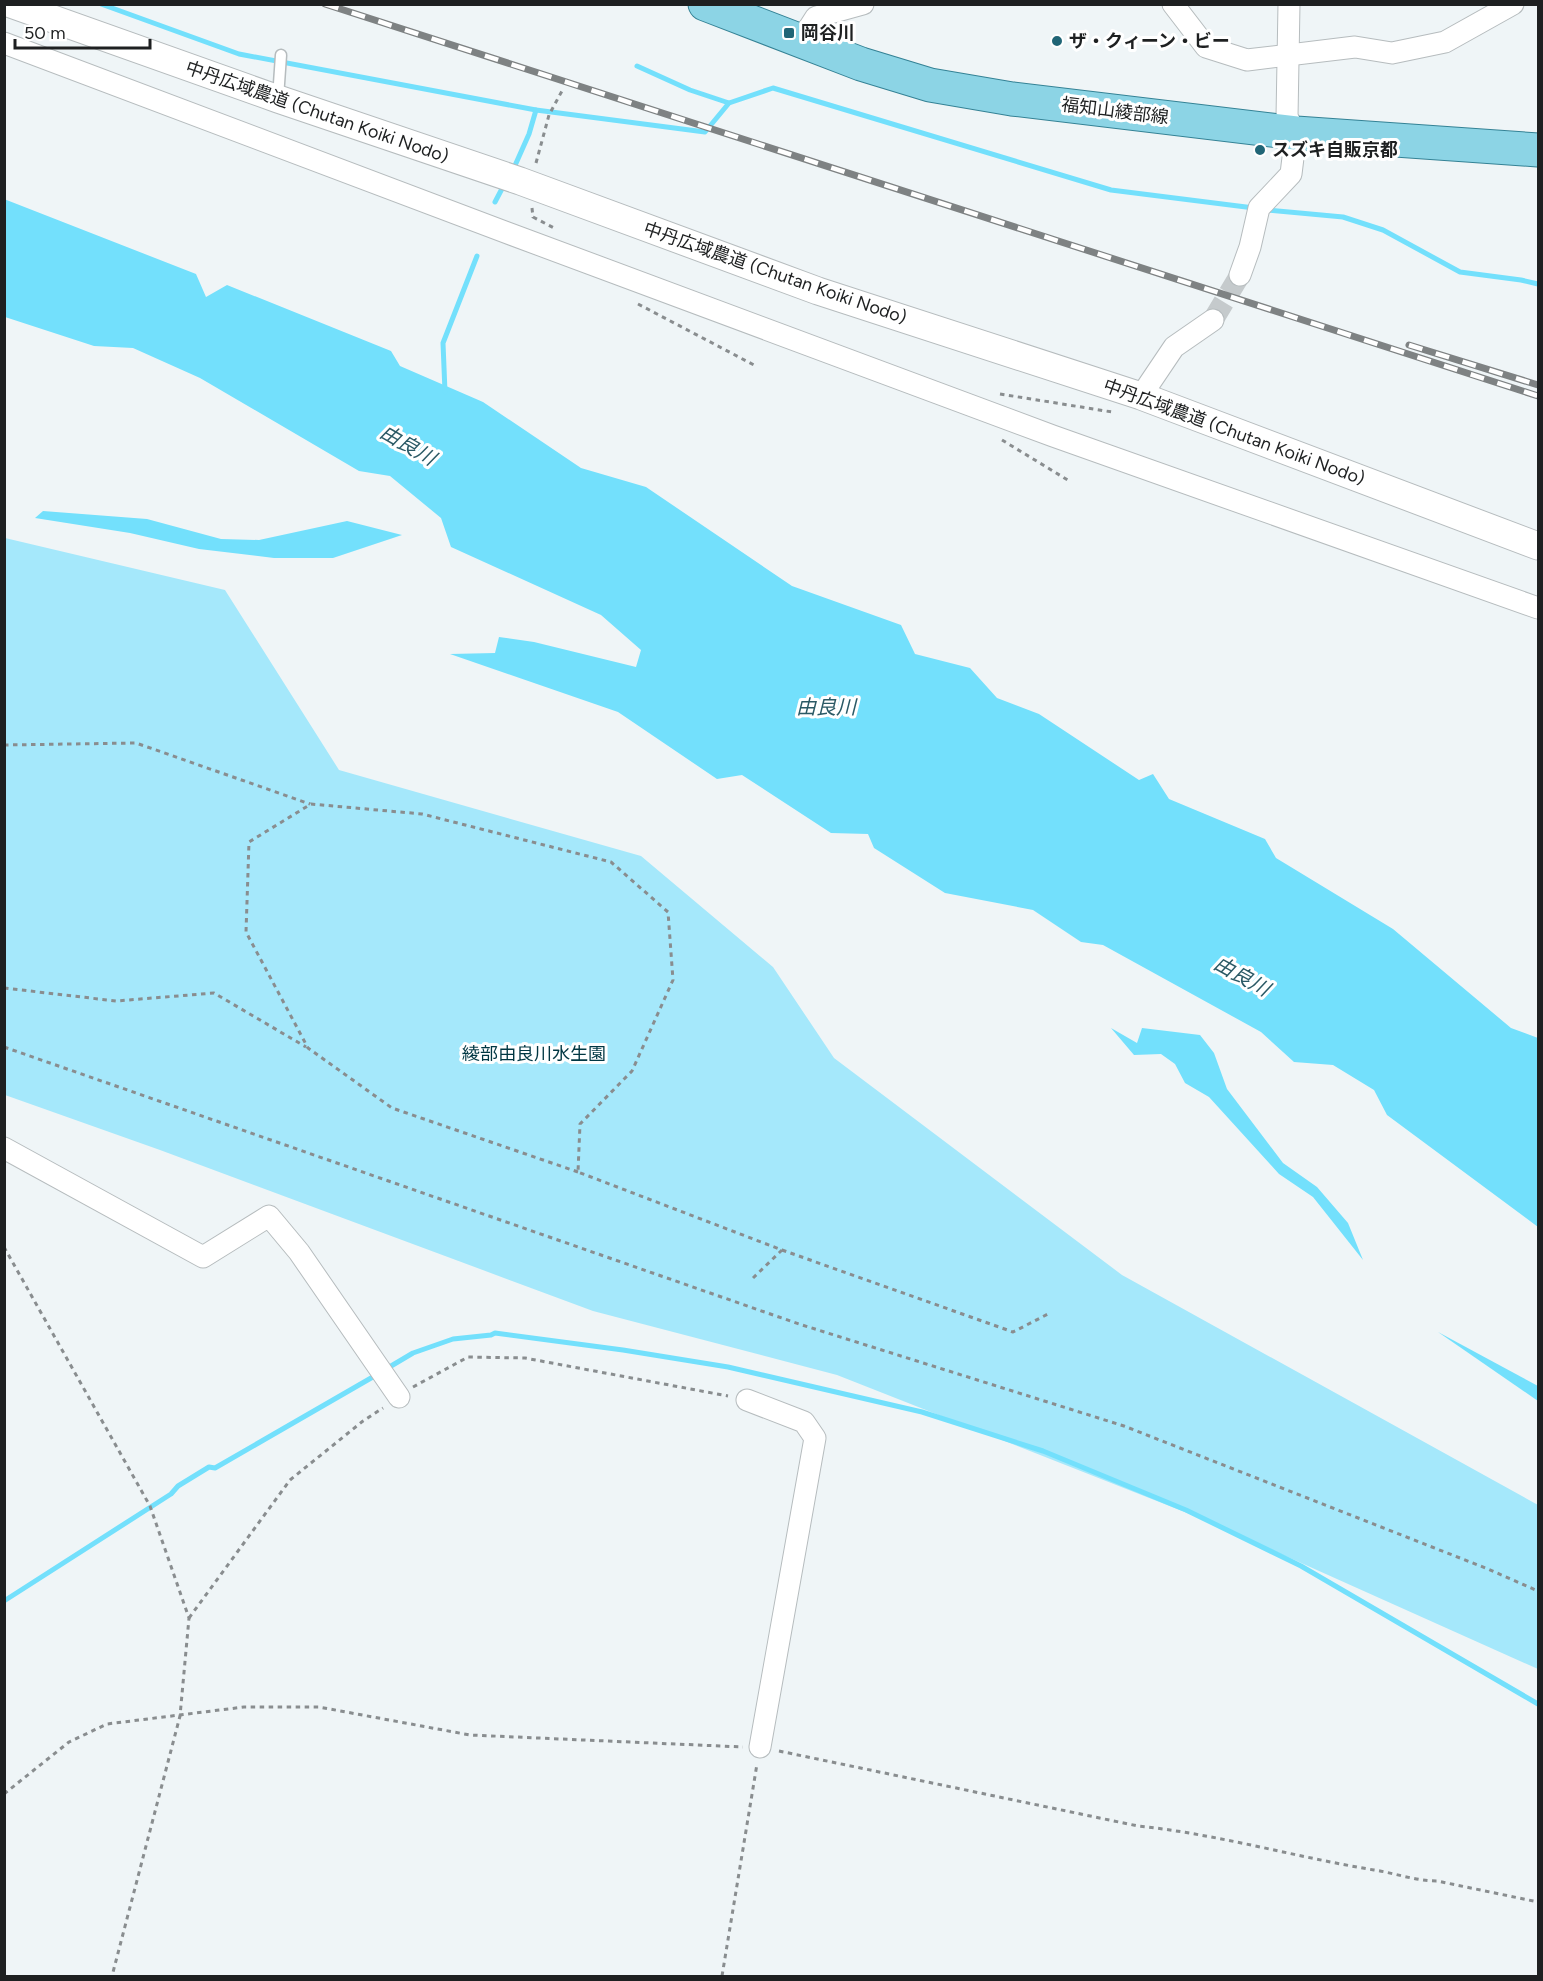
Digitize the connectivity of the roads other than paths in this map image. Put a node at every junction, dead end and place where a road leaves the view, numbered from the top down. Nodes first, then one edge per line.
1 (11, 4) edge
2 (705, 4) edge
3 (864, 4) edge
4 (1173, 4) edge
5 (1289, 4) edge
6 (1513, 4) edge
7 (800, 42) junction
8 (4, 43) edge
9 (281, 55) dead end
10 (1288, 56) junction
11 (278, 99) junction
12 (1296, 133) junction
13 (1539, 150) edge
14 (1239, 275) tunnel mouth
15 (1213, 320) tunnel mouth
16 (1141, 396) junction
17 (1539, 546) edge
18 (1539, 608) edge
19 (4, 1148) edge
20 (399, 1397) road end
21 (747, 1400) road end
22 (760, 1748) road end

1 - 11 street, 中丹広域農道 (Chutan Koiki Nodo)
2 - 7 main road, 福知山綾部線
3 - 7 street
4 - 10 street
5 - 10 street
6 - 10 street
7 - 12 main road, 福知山綾部線
8 - 18 street
9 - 11 lane
10 - 12 street
11 - 16 street, 中丹広域農道 (Chutan Koiki Nodo)
12 - 13 main road, 福知山綾部線
12 - 14 street
15 - 16 street
16 - 17 street, 中丹広域農道 (Chutan Koiki Nodo)
19 - 20 street
21 - 22 street

